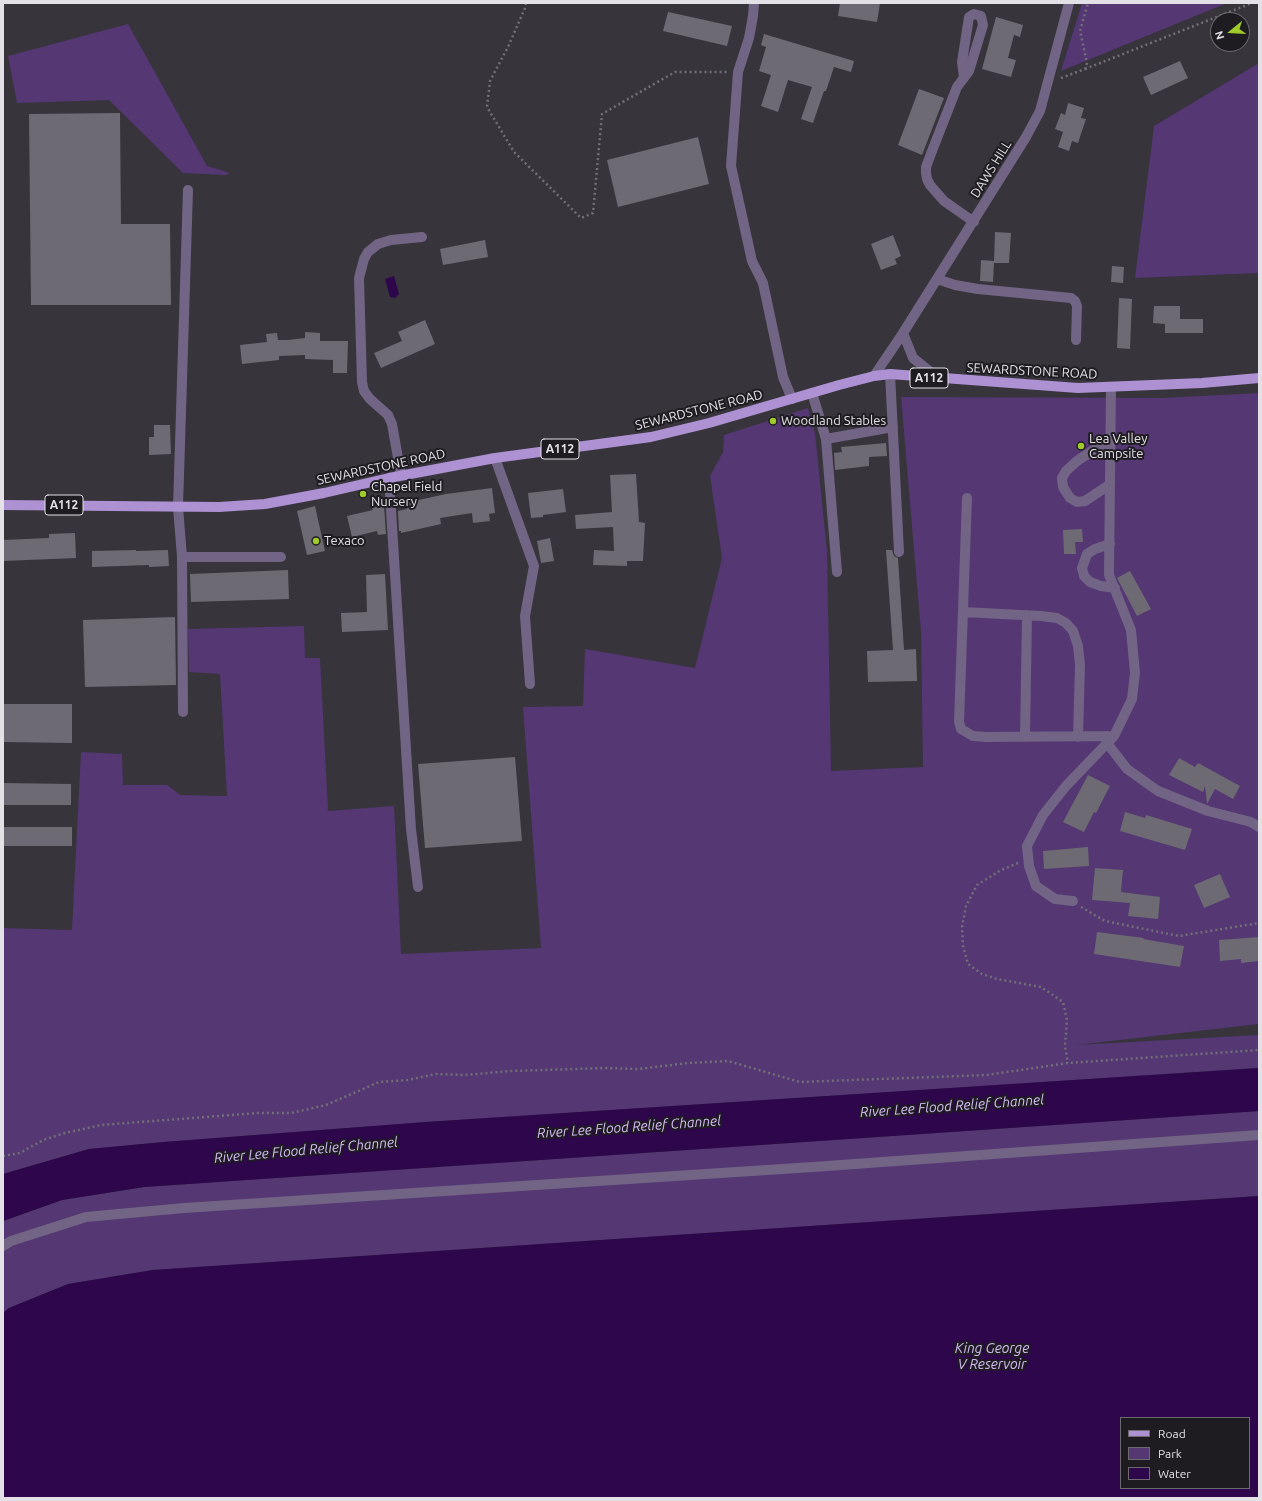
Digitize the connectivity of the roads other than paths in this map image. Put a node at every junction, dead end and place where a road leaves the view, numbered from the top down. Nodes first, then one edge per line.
1 (754, 3) edge
2 (1069, 3) edge
3 (964, 78) junction
4 (188, 190) dead end
5 (974, 222) junction
6 (422, 237) dead end
7 (937, 279) junction
8 (904, 334) junction
9 (1076, 340) dead end
10 (890, 374) junction
11 (874, 376) junction
12 (938, 378) junction
13 (1259, 378) edge
14 (1111, 387) junction
15 (812, 393) junction
16 (792, 399) junction
17 (893, 426) junction
18 (826, 439) junction
19 (1110, 439) junction
20 (495, 458) junction
21 (401, 475) junction
22 (389, 478) junction
23 (1109, 485) junction
24 (967, 498) dead end
25 (3, 505) edge
26 (178, 507) junction
27 (1110, 544) junction
28 (899, 552) dead end
29 (182, 557) junction
30 (281, 557) dead end
31 (837, 572) dead end
32 (1115, 588) junction
33 (963, 612) junction
34 (1027, 615) junction
35 (530, 684) dead end
36 (183, 712) dead end
37 (1078, 736) junction
38 (1025, 737) junction
39 (1111, 740) junction
40 (1259, 827) edge
41 (418, 887) dead end
42 (1073, 901) road end
43 (1259, 1135) edge
44 (3, 1246) edge

1 - 16 street
2 - 5 street, DAWS HILL
3 - 3 street
3 - 5 street
4 - 26 street
5 - 7 street, DAWS HILL
6 - 21 street
7 - 8 street, DAWS HILL
7 - 9 street
8 - 11 street, DAWS HILL
8 - 12 street
10 - 11 main road, SEWARDSTONE ROAD / A112
10 - 12 main road, SEWARDSTONE ROAD / A112
10 - 17 street
11 - 15 main road, SEWARDSTONE ROAD / A112
12 - 14 main road, SEWARDSTONE ROAD / A112
13 - 14 main road, SEWARDSTONE ROAD / A112
14 - 19 street
15 - 16 main road, SEWARDSTONE ROAD / A112
15 - 18 street
16 - 20 main road, SEWARDSTONE ROAD / A112
17 - 18 street
17 - 28 street
18 - 31 street
19 - 23 street
19 - 23 street
20 - 21 main road, SEWARDSTONE ROAD / A112
20 - 35 street
21 - 22 main road, SEWARDSTONE ROAD / A112
22 - 26 main road, SEWARDSTONE ROAD / A112
22 - 41 street
23 - 27 street
24 - 33 street
25 - 26 main road, SEWARDSTONE ROAD / A112
26 - 29 street
27 - 32 street
27 - 32 street
29 - 30 street
29 - 36 street
32 - 39 street
33 - 34 street
33 - 38 street
34 - 37 street
34 - 38 street
37 - 38 street
37 - 39 street
39 - 40 street
39 - 42 street
43 - 44 street

